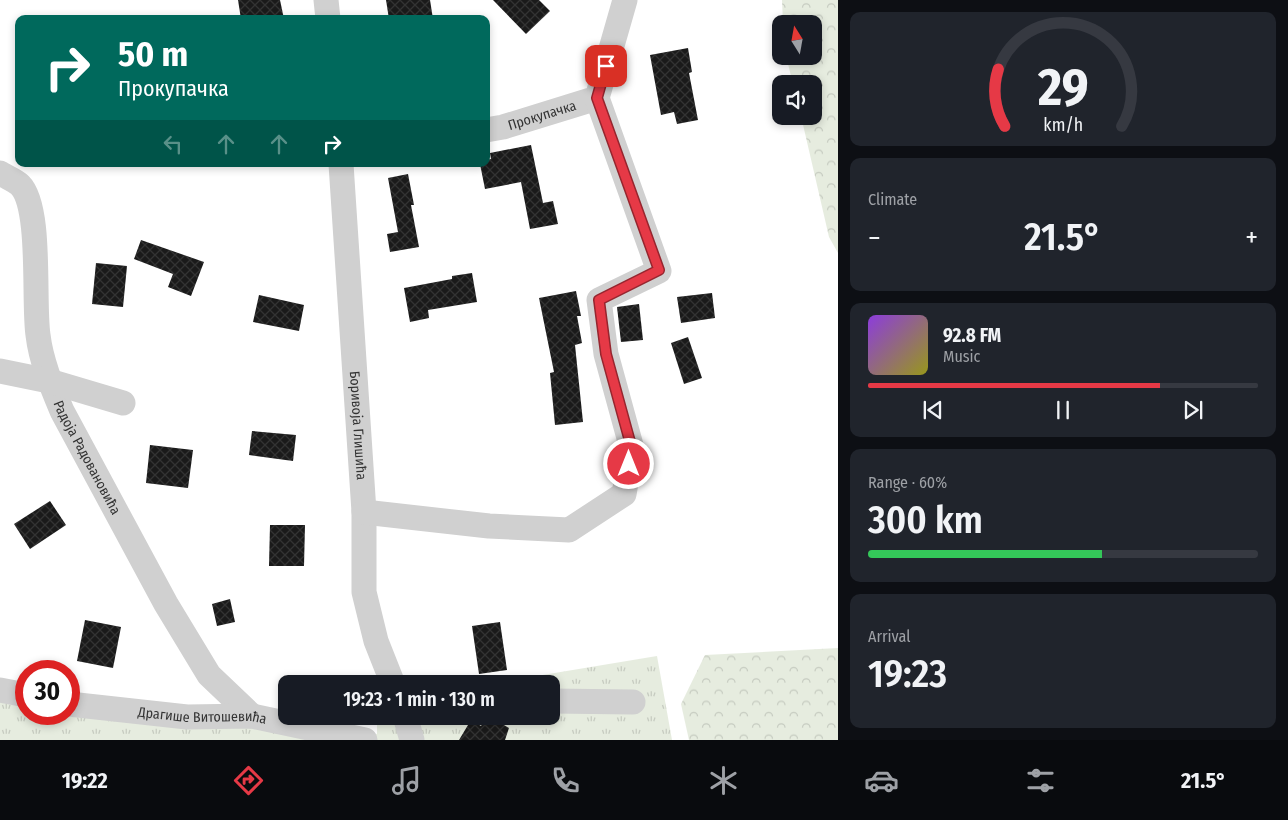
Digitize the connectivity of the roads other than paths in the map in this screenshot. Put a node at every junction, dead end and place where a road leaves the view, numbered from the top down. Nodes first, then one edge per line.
1 (326, 0) edge
2 (625, 0) edge
3 (328, 15) edge
4 (597, 98) junction
5 (490, 129) edge
6 (341, 167) edge
7 (14, 174) edge
8 (0, 371) edge
9 (49, 381) junction
10 (123, 403) dead end
11 (364, 512) junction
12 (389, 675) edge
13 (0, 690) edge
14 (15, 693) edge
15 (560, 700) edge
16 (633, 702) dead end
17 (80, 705) edge
18 (252, 716) junction
19 (408, 725) edge
20 (365, 740) edge
21 (412, 740) edge

1 - 3 street
2 - 4 street
4 - 5 street, Прокупачка
4 - 11 street
6 - 11 street, Боривоја Глишића
7 - 9 street, Радоја Радовановића
8 - 9 street
9 - 10 street
9 - 18 street, Радоја Радовановића
11 - 12 street, Боривоја Глишића
13 - 14 street
15 - 16 street
17 - 18 street, Драгише Витошевића
18 - 20 street, Драгише Витошевића
19 - 21 street

